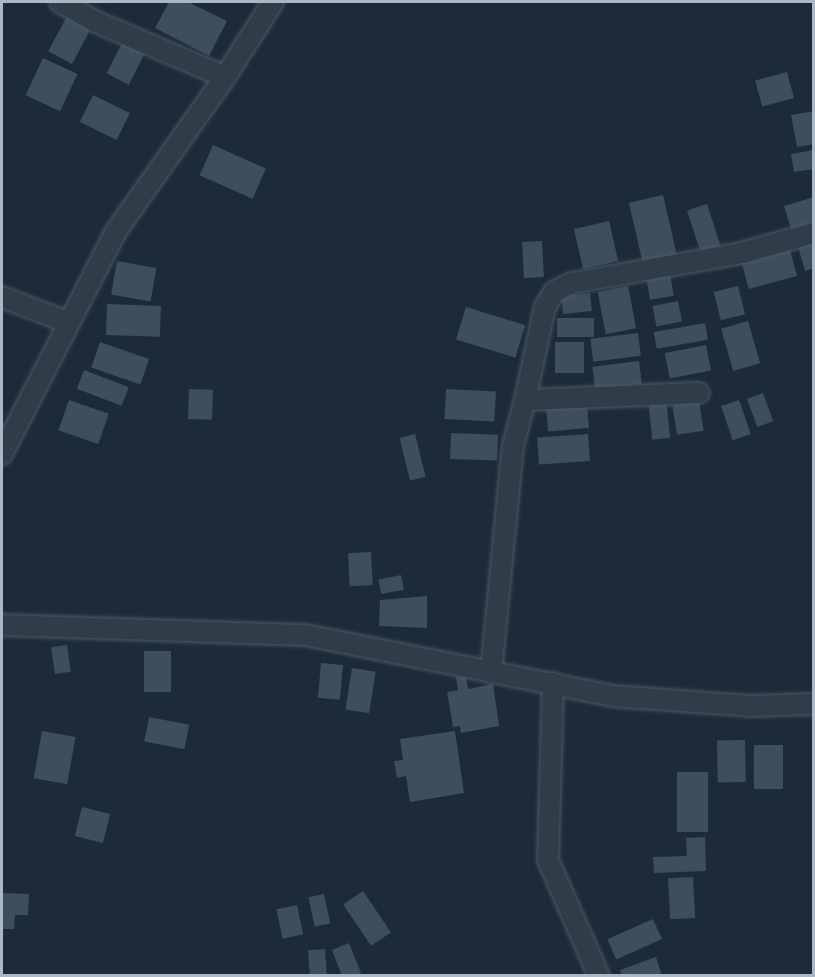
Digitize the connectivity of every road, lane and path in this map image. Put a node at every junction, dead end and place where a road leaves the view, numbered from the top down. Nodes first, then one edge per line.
1 (60, 2) edge
2 (273, 2) edge
3 (225, 77) junction
4 (813, 233) edge
5 (2, 297) edge
6 (67, 322) junction
7 (699, 393) dead end
8 (525, 400) junction
9 (2, 454) edge
10 (2, 625) edge
11 (491, 673) junction
12 (553, 683) junction
13 (813, 704) edge
14 (599, 975) edge

1 - 3 street
2 - 3 street
3 - 6 street
4 - 8 street
5 - 6 street
6 - 9 street
7 - 8 street
8 - 11 street
10 - 11 street
11 - 12 street
12 - 13 street
12 - 14 street

